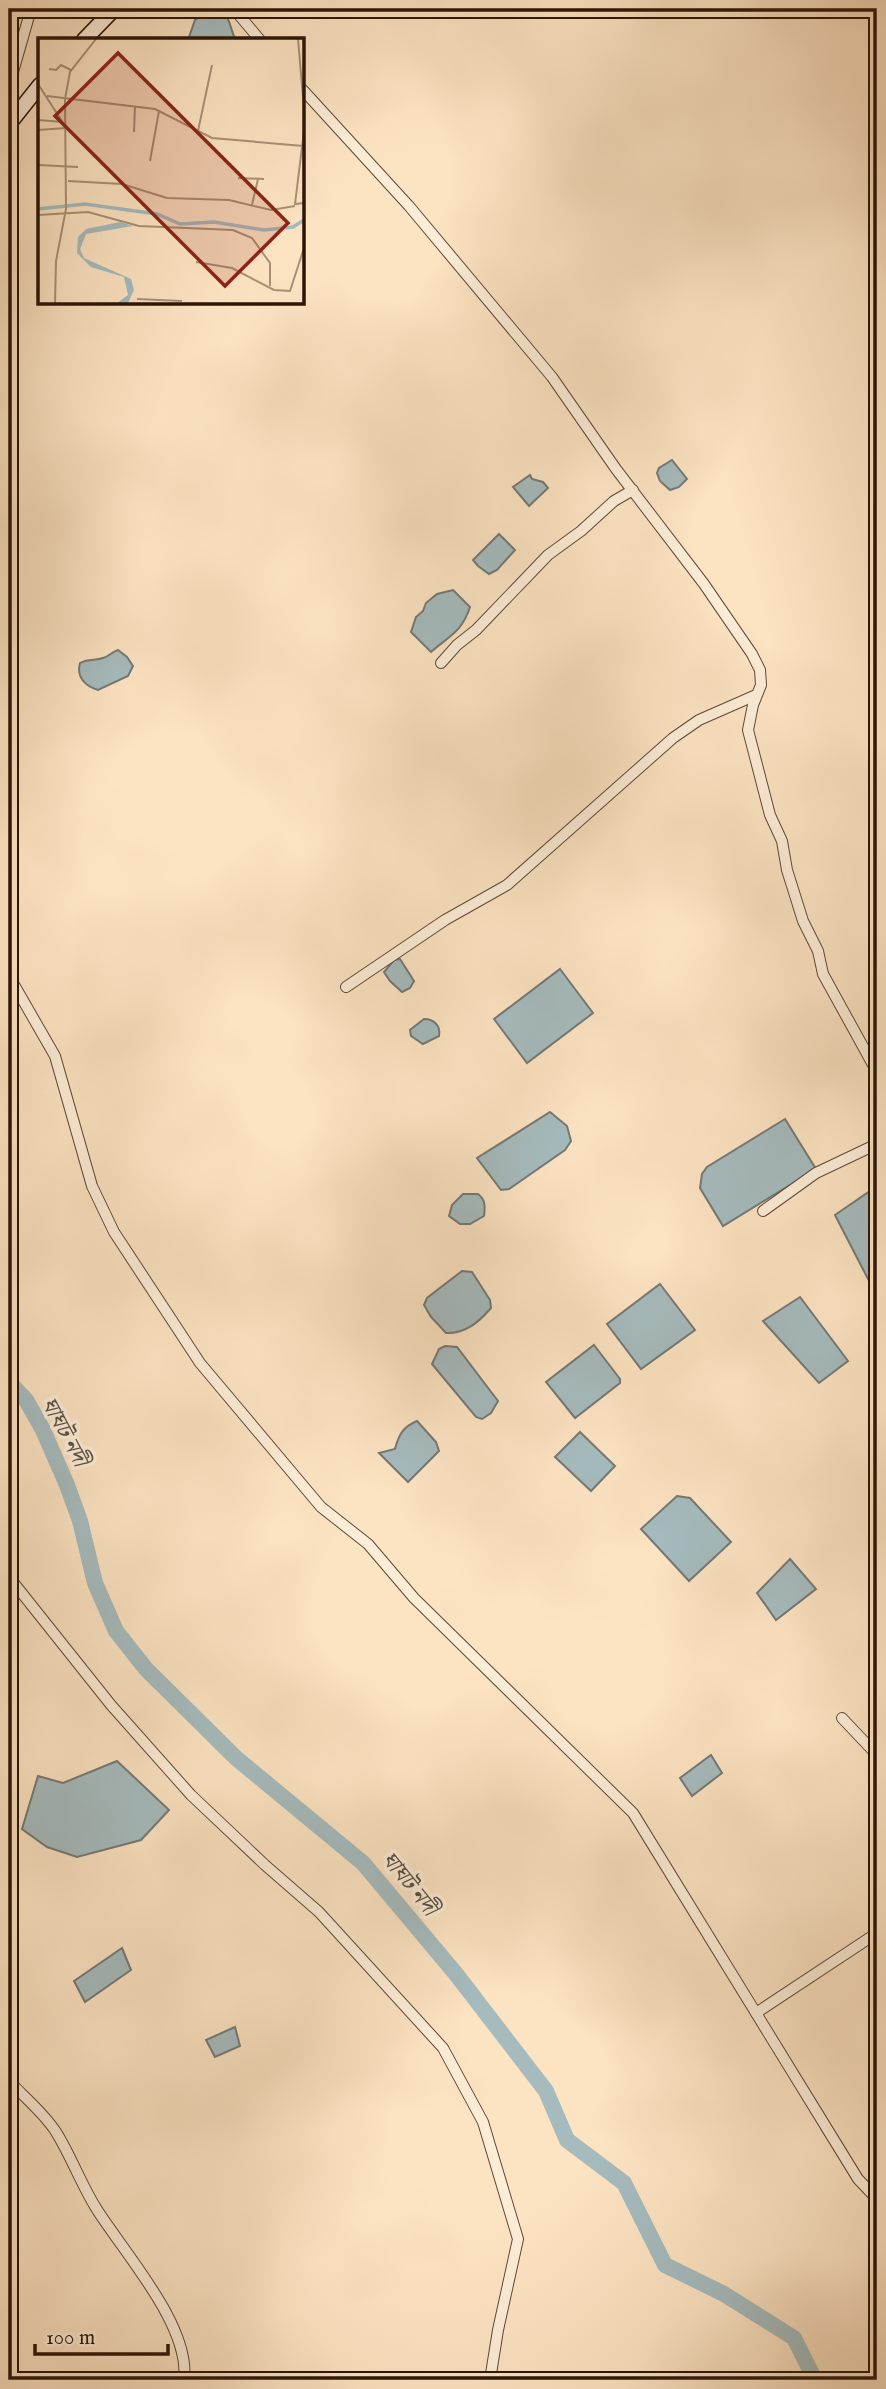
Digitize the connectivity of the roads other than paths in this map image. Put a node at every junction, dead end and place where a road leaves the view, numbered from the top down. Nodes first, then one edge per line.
1 (31, 9) edge
2 (114, 9) edge
3 (234, 9) edge
4 (86, 38) edge
5 (258, 38) edge
6 (9, 86) edge
7 (38, 88) edge
8 (304, 91) edge
9 (9, 124) edge
10 (633, 490) junction
11 (441, 663) dead end
12 (756, 695) junction
13 (9, 976) edge
14 (346, 987) dead end
15 (877, 1072) edge
16 (877, 1144) edge
17 (763, 1211) dead end
18 (9, 1577) edge
19 (842, 1718) dead end
20 (877, 1755) edge
21 (877, 1933) edge
22 (756, 2013) junction
23 (9, 2081) edge
24 (877, 2199) edge
25 (184, 2380) edge
26 (491, 2380) edge

1 - 6 street
2 - 4 main road
3 - 5 street
7 - 9 main road
8 - 10 street
10 - 11 street
10 - 12 street
12 - 14 street
12 - 15 street
13 - 22 street
16 - 17 street
18 - 26 street
19 - 20 street
21 - 22 street
22 - 24 street
23 - 25 street

